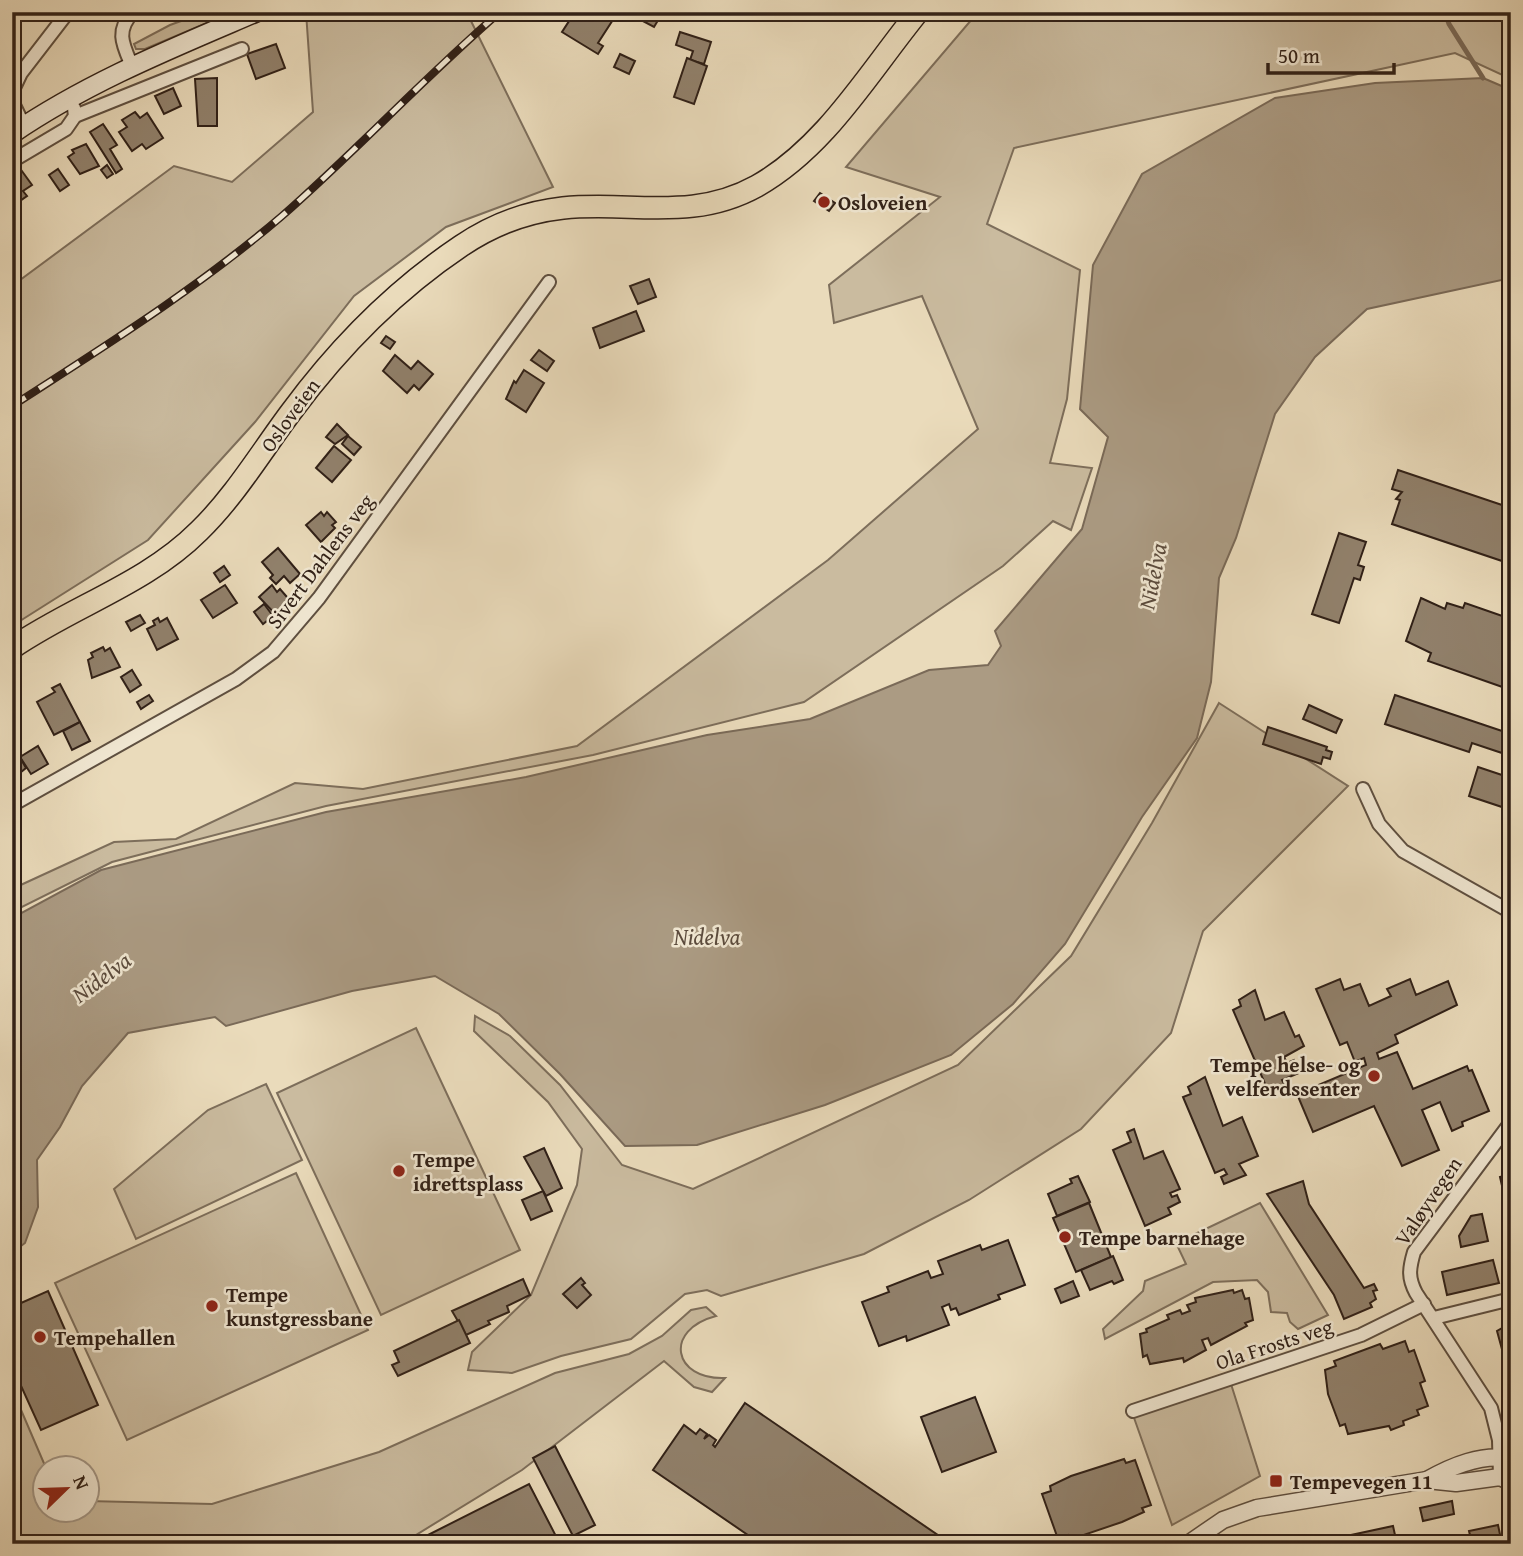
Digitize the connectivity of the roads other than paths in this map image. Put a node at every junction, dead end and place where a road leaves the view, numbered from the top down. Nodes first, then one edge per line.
1 (68, 12) edge
2 (133, 12) edge
3 (257, 12) edge
4 (918, 12) edge
5 (242, 50) dead end
6 (132, 66) junction
7 (12, 92) edge
8 (70, 98) junction
9 (12, 102) edge
10 (75, 116) junction
11 (18, 130) edge
12 (12, 161) edge
13 (549, 282) dead end
14 (12, 648) edge
15 (1363, 789) dead end
16 (12, 805) edge
17 (1511, 912) edge
18 (1511, 1122) edge
19 (1511, 1299) edge
20 (1424, 1304) junction
21 (1434, 1318) junction
22 (1133, 1411) dead end
23 (1505, 1458) edge
24 (1427, 1480) junction
25 (1505, 1480) edge
26 (1188, 1544) edge

1 - 7 street
2 - 6 street
3 - 6 main road
4 - 14 highway, Osloveien
5 - 10 street
6 - 8 main road
8 - 10 street
8 - 11 main road
9 - 11 street
10 - 12 street
13 - 16 street, Sivert Dahlens veg
15 - 17 street
18 - 20 street, Valøyvegen
19 - 21 street
20 - 21 street, Valøyvegen
20 - 22 street, Ola Frosts veg
21 - 23 street, Valøyvegen
23 - 24 street
23 - 25 street, Valøyvegen
24 - 25 street, Valøyvegen
24 - 26 street

